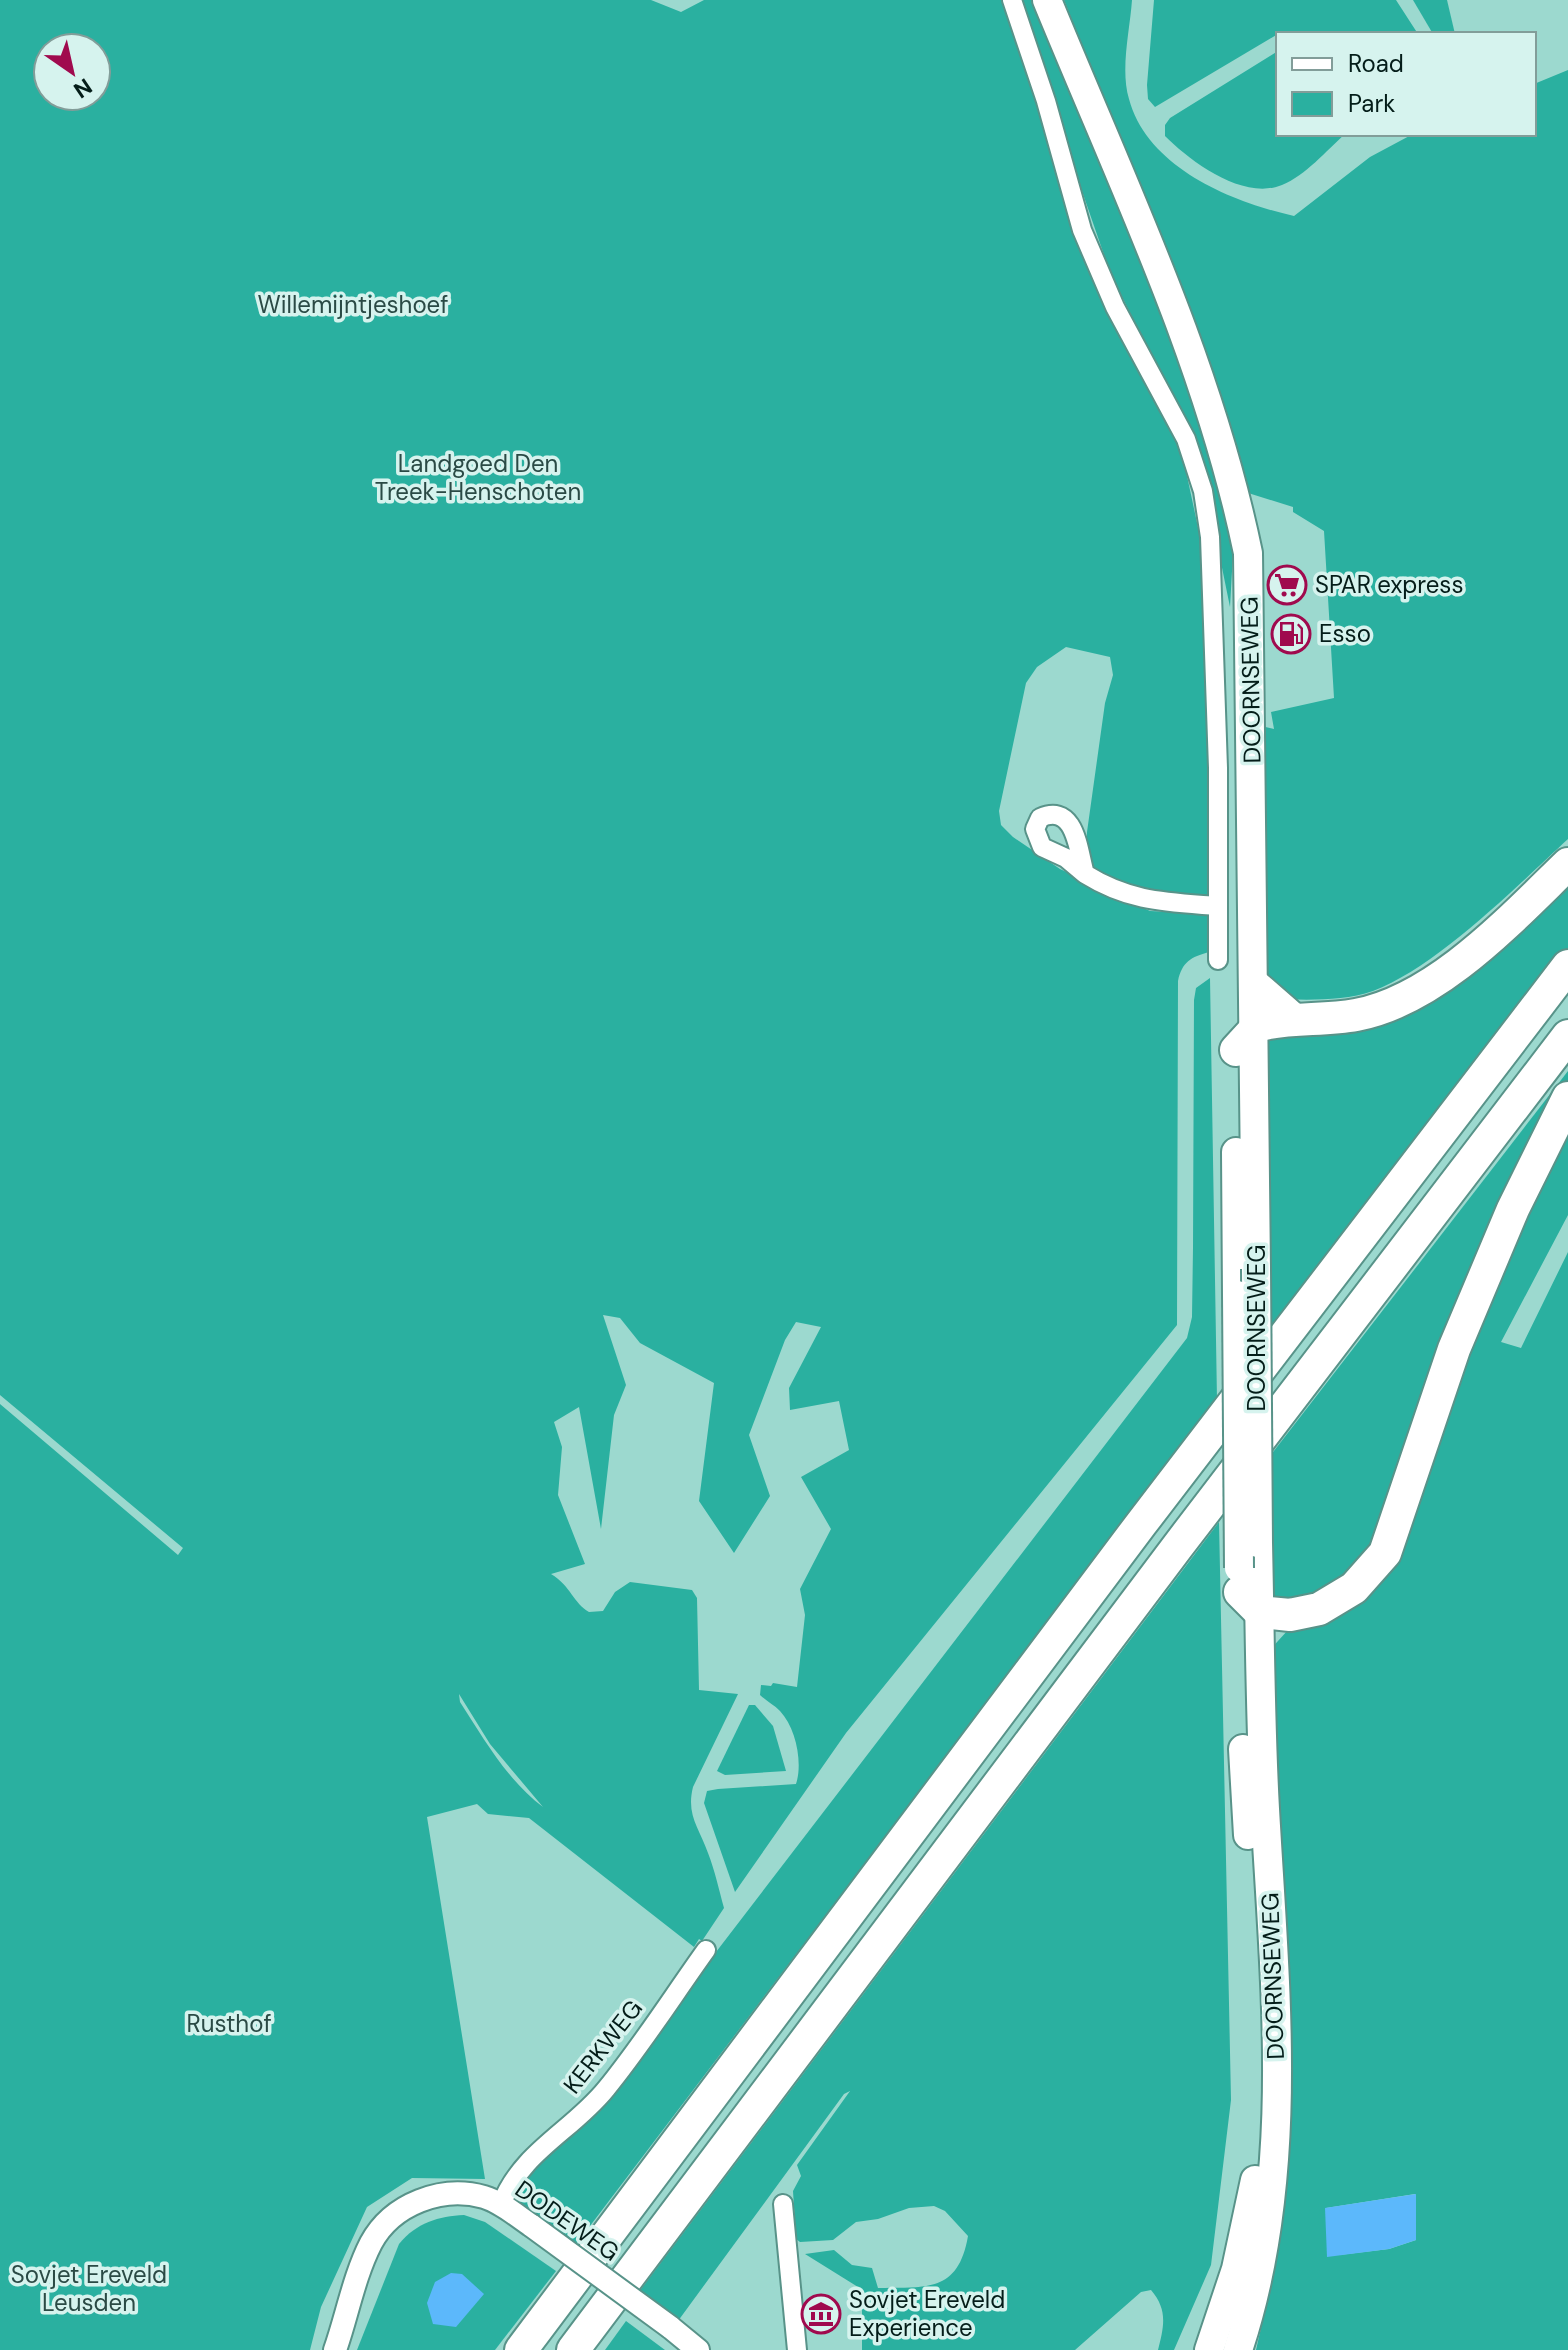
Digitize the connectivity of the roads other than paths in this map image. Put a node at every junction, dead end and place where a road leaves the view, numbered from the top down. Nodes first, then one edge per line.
1 (1012, 0) edge
2 (1047, 0) edge
3 (1176, 314) junction
4 (1568, 864) edge
5 (1085, 874) dead end
6 (1217, 906) junction
7 (1218, 960) dead end
8 (1568, 966) edge
9 (1255, 986) junction
10 (1293, 1019) junction
11 (1568, 1036) edge
12 (1246, 1038) junction
13 (1568, 1098) edge
14 (1246, 1591) junction
15 (706, 1950) dead end
16 (783, 2204) dead end
17 (501, 2205) junction
18 (335, 2350) edge
19 (521, 2350) edge
20 (573, 2350) edge
21 (698, 2350) edge
22 (797, 2350) edge
23 (1209, 2350) edge
24 (1238, 2350) edge

1 - 6 street, DOORNSEWEG
2 - 3 main road, DOORNSEWEG
3 - 9 main road, DOORNSEWEG
3 - 12 main road, DOORNSEWEG
4 - 10 highway
5 - 6 street
6 - 7 street, DOORNSEWEG
8 - 19 highway
9 - 10 highway
9 - 12 main road, DOORNSEWEG
10 - 12 highway
11 - 20 highway
12 - 14 main road, DOORNSEWEG, bridge
12 - 14 main road, DOORNSEWEG, bridge
13 - 14 highway
14 - 23 main road, DOORNSEWEG
14 - 24 main road, DOORNSEWEG
15 - 17 street, KERKWEG
16 - 22 street
17 - 18 street, DODEWEG
17 - 21 street, DODEWEG, bridge

